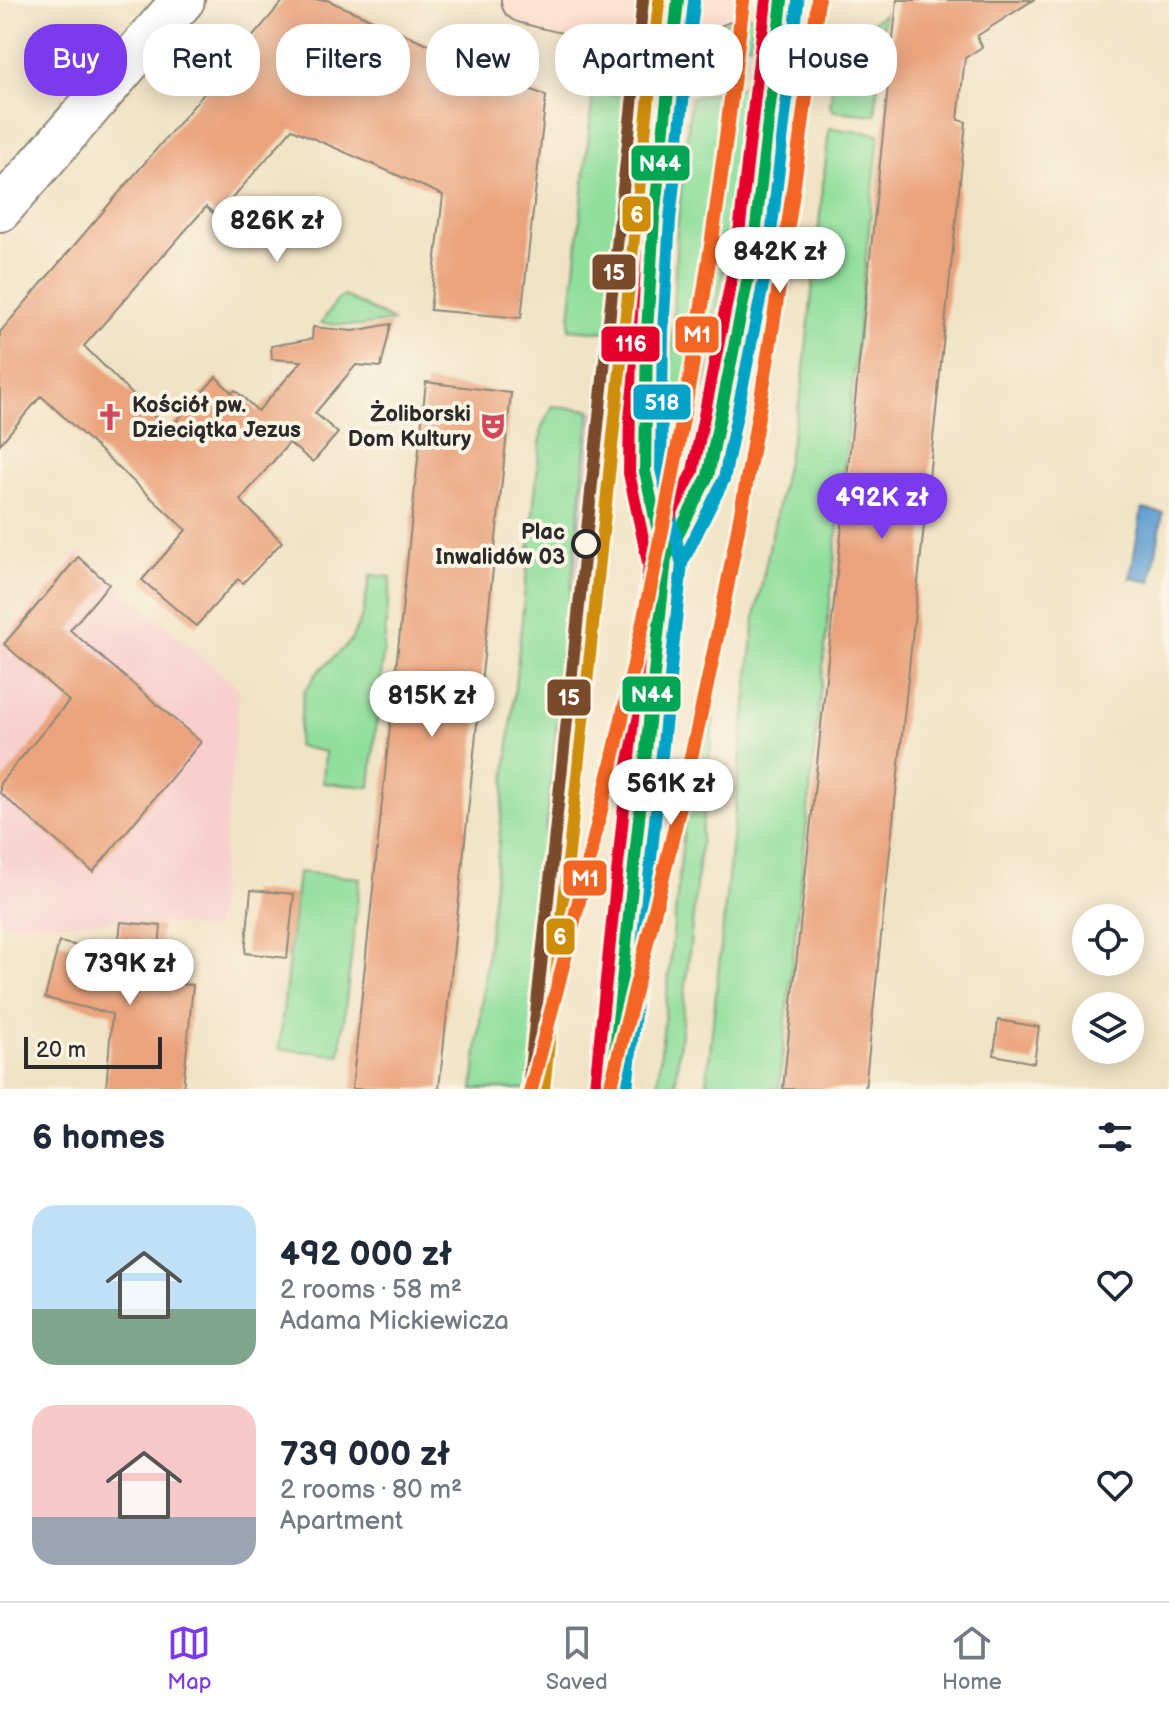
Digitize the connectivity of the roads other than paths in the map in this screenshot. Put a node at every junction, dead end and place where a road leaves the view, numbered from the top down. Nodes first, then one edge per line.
1 (183, 0) edge
2 (524, 0) edge
3 (723, 0) edge
4 (782, 0) edge
5 (676, 9) edge
6 (0, 210) edge
7 (666, 558) junction
8 (611, 1089) edge

1 - 6 street
2 - 5 main road
3 - 5 main road
4 - 7 main road
5 - 7 main road
7 - 8 main road

